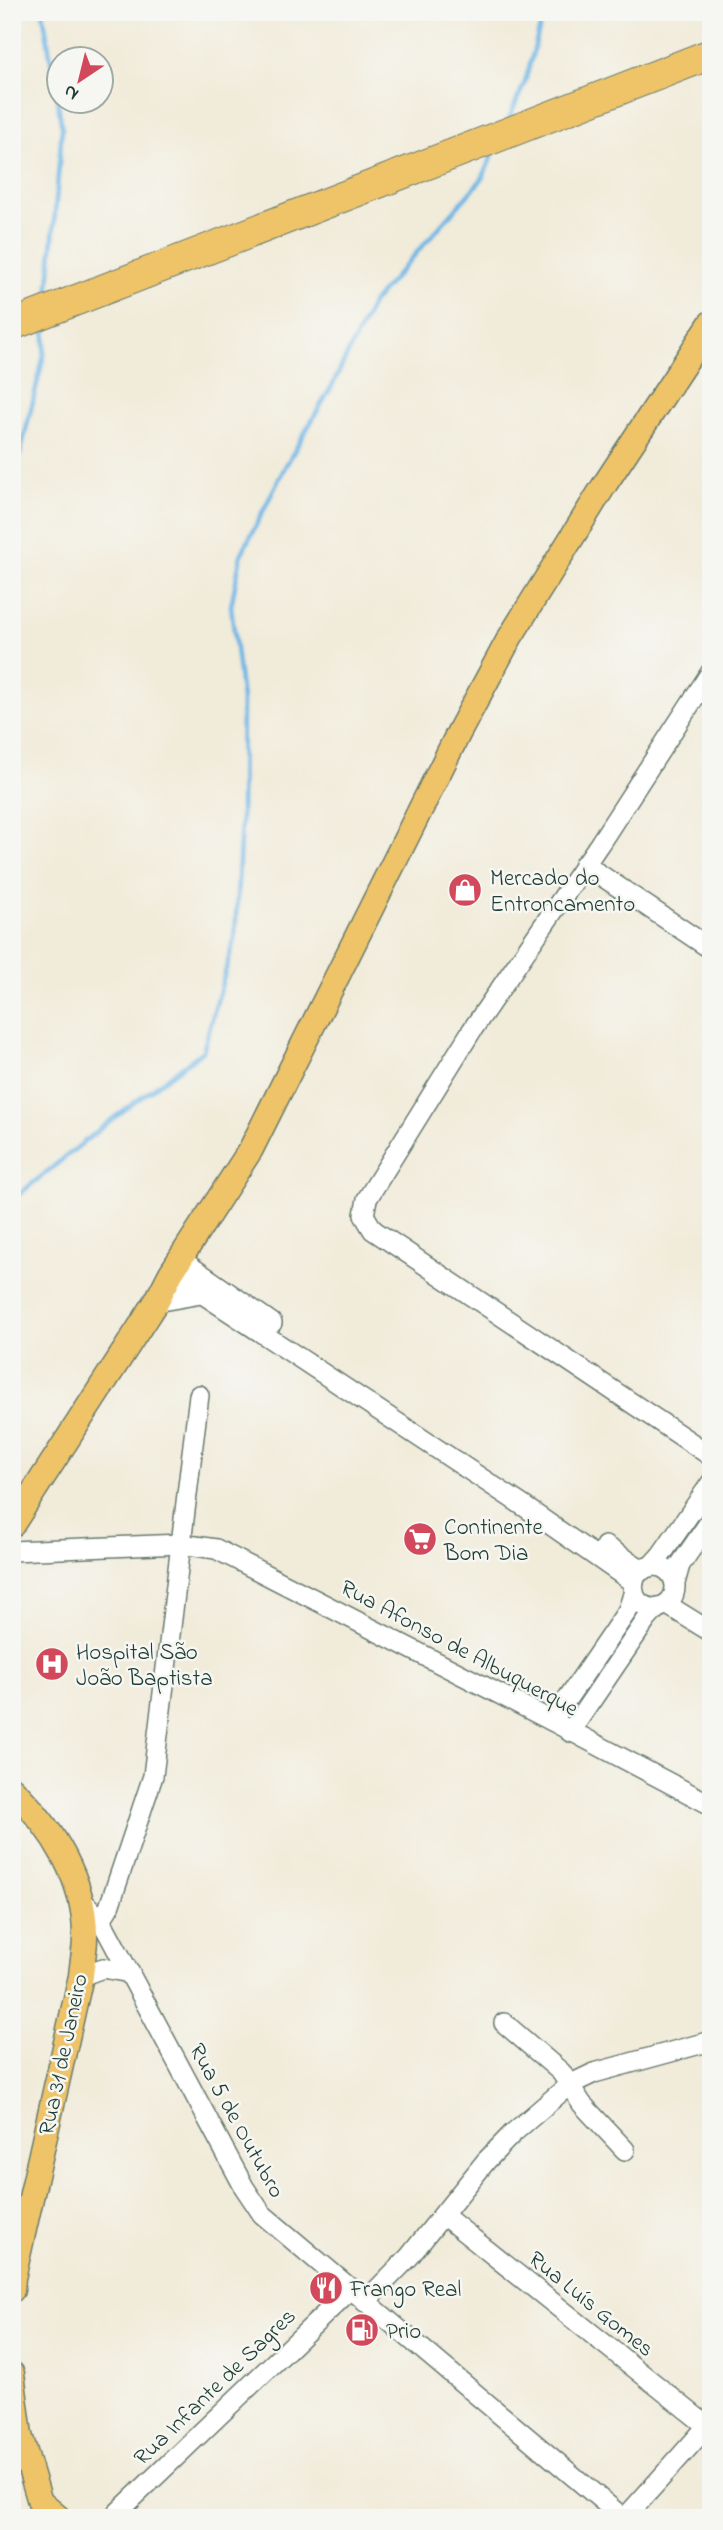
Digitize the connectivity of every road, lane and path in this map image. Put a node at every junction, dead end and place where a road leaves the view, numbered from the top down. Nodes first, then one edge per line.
1 (711, 54) edge
2 (711, 323) edge
3 (12, 325) edge
4 (711, 672) edge
5 (584, 864) junction
6 (711, 949) edge
7 (202, 1224) junction
8 (175, 1266) junction
9 (203, 1286) junction
10 (156, 1302) junction
11 (198, 1395) dead end
12 (711, 1456) edge
13 (711, 1483) edge
14 (711, 1520) edge
15 (12, 1525) edge
16 (181, 1544) junction
17 (12, 1552) edge
18 (640, 1578) junction
19 (668, 1596) junction
20 (711, 1616) edge
21 (711, 1632) edge
22 (552, 1721) junction
23 (570, 1732) junction
24 (12, 1789) edge
25 (711, 1805) edge
26 (81, 1899) junction
27 (101, 1920) junction
28 (130, 1973) junction
29 (81, 1976) junction
30 (504, 2023) dead end
31 (711, 2041) edge
32 (569, 2085) junction
33 (625, 2150) dead end
34 (443, 2215) junction
35 (12, 2290) edge
36 (358, 2296) junction
37 (12, 2374) edge
38 (709, 2426) edge
39 (42, 2510) edge
40 (60, 2518) edge
41 (112, 2518) edge
42 (624, 2518) edge

1 - 3 highway
2 - 7 main road
4 - 5 street
5 - 6 street
5 - 12 street
7 - 8 main road
7 - 9 street
8 - 9 street
8 - 10 main road
9 - 10 street
9 - 18 street
10 - 15 main road
11 - 16 street
13 - 18 street
14 - 19 street
16 - 17 street, Rua Afonso de Albuquerque
16 - 22 street, Rua Afonso de Albuquerque
16 - 27 street
18 - 19 street
18 - 19 street
18 - 22 street
19 - 20 street
19 - 21 street
19 - 23 street
22 - 23 street, Rua Afonso de Albuquerque
23 - 25 street, Rua Afonso de Albuquerque
24 - 26 main road, Rua 31 de Janeiro
26 - 27 street, Rua 5 de Outubro
26 - 29 main road, Rua 31 de Janeiro
27 - 28 street, Rua 5 de Outubro
28 - 29 street
28 - 36 street, Rua 5 de Outubro
29 - 35 main road, Rua 31 de Janeiro
30 - 32 street
31 - 32 street, Rua Infante de Sagres
32 - 33 street
32 - 34 street, Rua Infante de Sagres
34 - 36 street, Rua Infante de Sagres
34 - 38 street, Rua Luís Gomes
36 - 41 street, Rua Infante de Sagres
36 - 42 street, Rua 5 de Outubro
37 - 39 main road
38 - 42 street
39 - 40 main road

